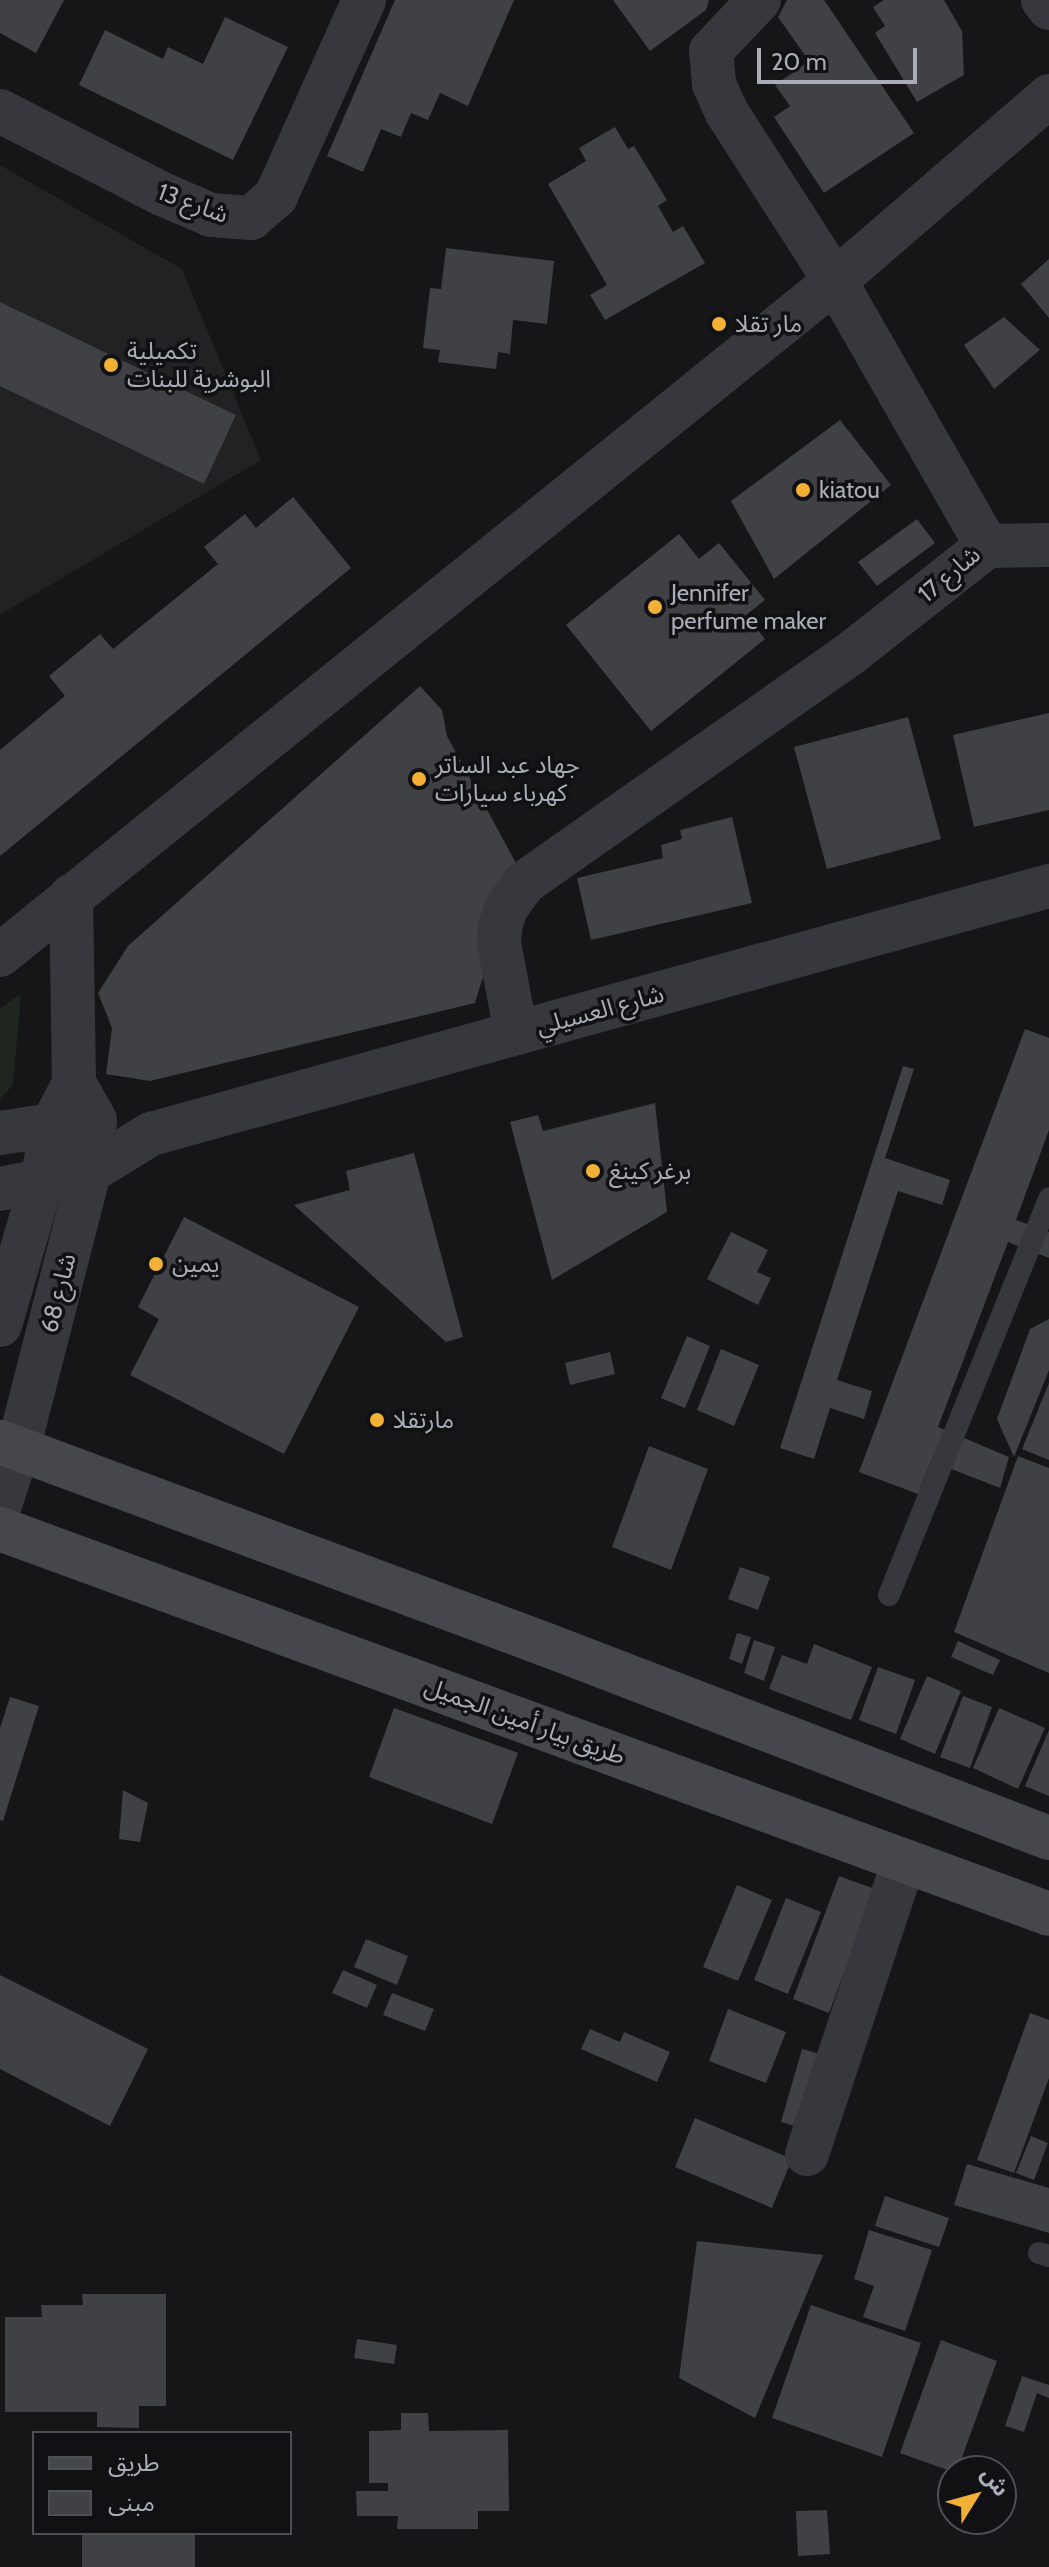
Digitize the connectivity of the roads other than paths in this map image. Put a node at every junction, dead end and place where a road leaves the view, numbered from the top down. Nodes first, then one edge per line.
1 (364, 0) edge
2 (759, 0) edge
3 (1043, 0) edge
4 (1049, 8) edge
5 (1049, 96) edge
6 (0, 111) edge
7 (835, 281) junction
8 (1049, 545) edge
9 (987, 546) junction
10 (1049, 886) edge
11 (71, 896) junction
12 (0, 955) edge
13 (516, 1033) junction
14 (74, 1109) junction
15 (0, 1133) edge
16 (151, 1134) junction
17 (89, 1172) junction
18 (42, 1180) junction
19 (0, 1189) edge
20 (1049, 1198) edge
21 (0, 1325) edge
22 (9, 1446) edge
23 (0, 1505) edge
24 (0, 1529) edge
25 (889, 1595) dead end
26 (1049, 1838) edge
27 (904, 1861) junction
28 (1049, 1914) edge
29 (807, 2154) dead end

1 - 6 street, شارع 13
2 - 7 street, شارع 17
3 - 4 street
5 - 7 street
7 - 9 street, شارع 17
7 - 11 street
8 - 9 street
9 - 13 street, شارع 17
10 - 13 street, شارع العسيلي
11 - 12 street
11 - 14 street, شارع 68
13 - 16 street, شارع العسيلي
14 - 15 street
14 - 16 street, شارع العسيلي
14 - 17 street, شارع 68
14 - 18 street, شارع 68
16 - 17 street, شارع العسيلي
17 - 18 street, شارع العسيلي
17 - 22 street, شارع 68
18 - 19 street, شارع العسيلي
18 - 21 street, شارع 68
20 - 25 lane
22 - 23 street, شارع 68
22 - 26 main road
24 - 27 main road, طريق بيار أمين الجميل
27 - 28 main road, طريق بيار أمين الجميل
27 - 29 street

